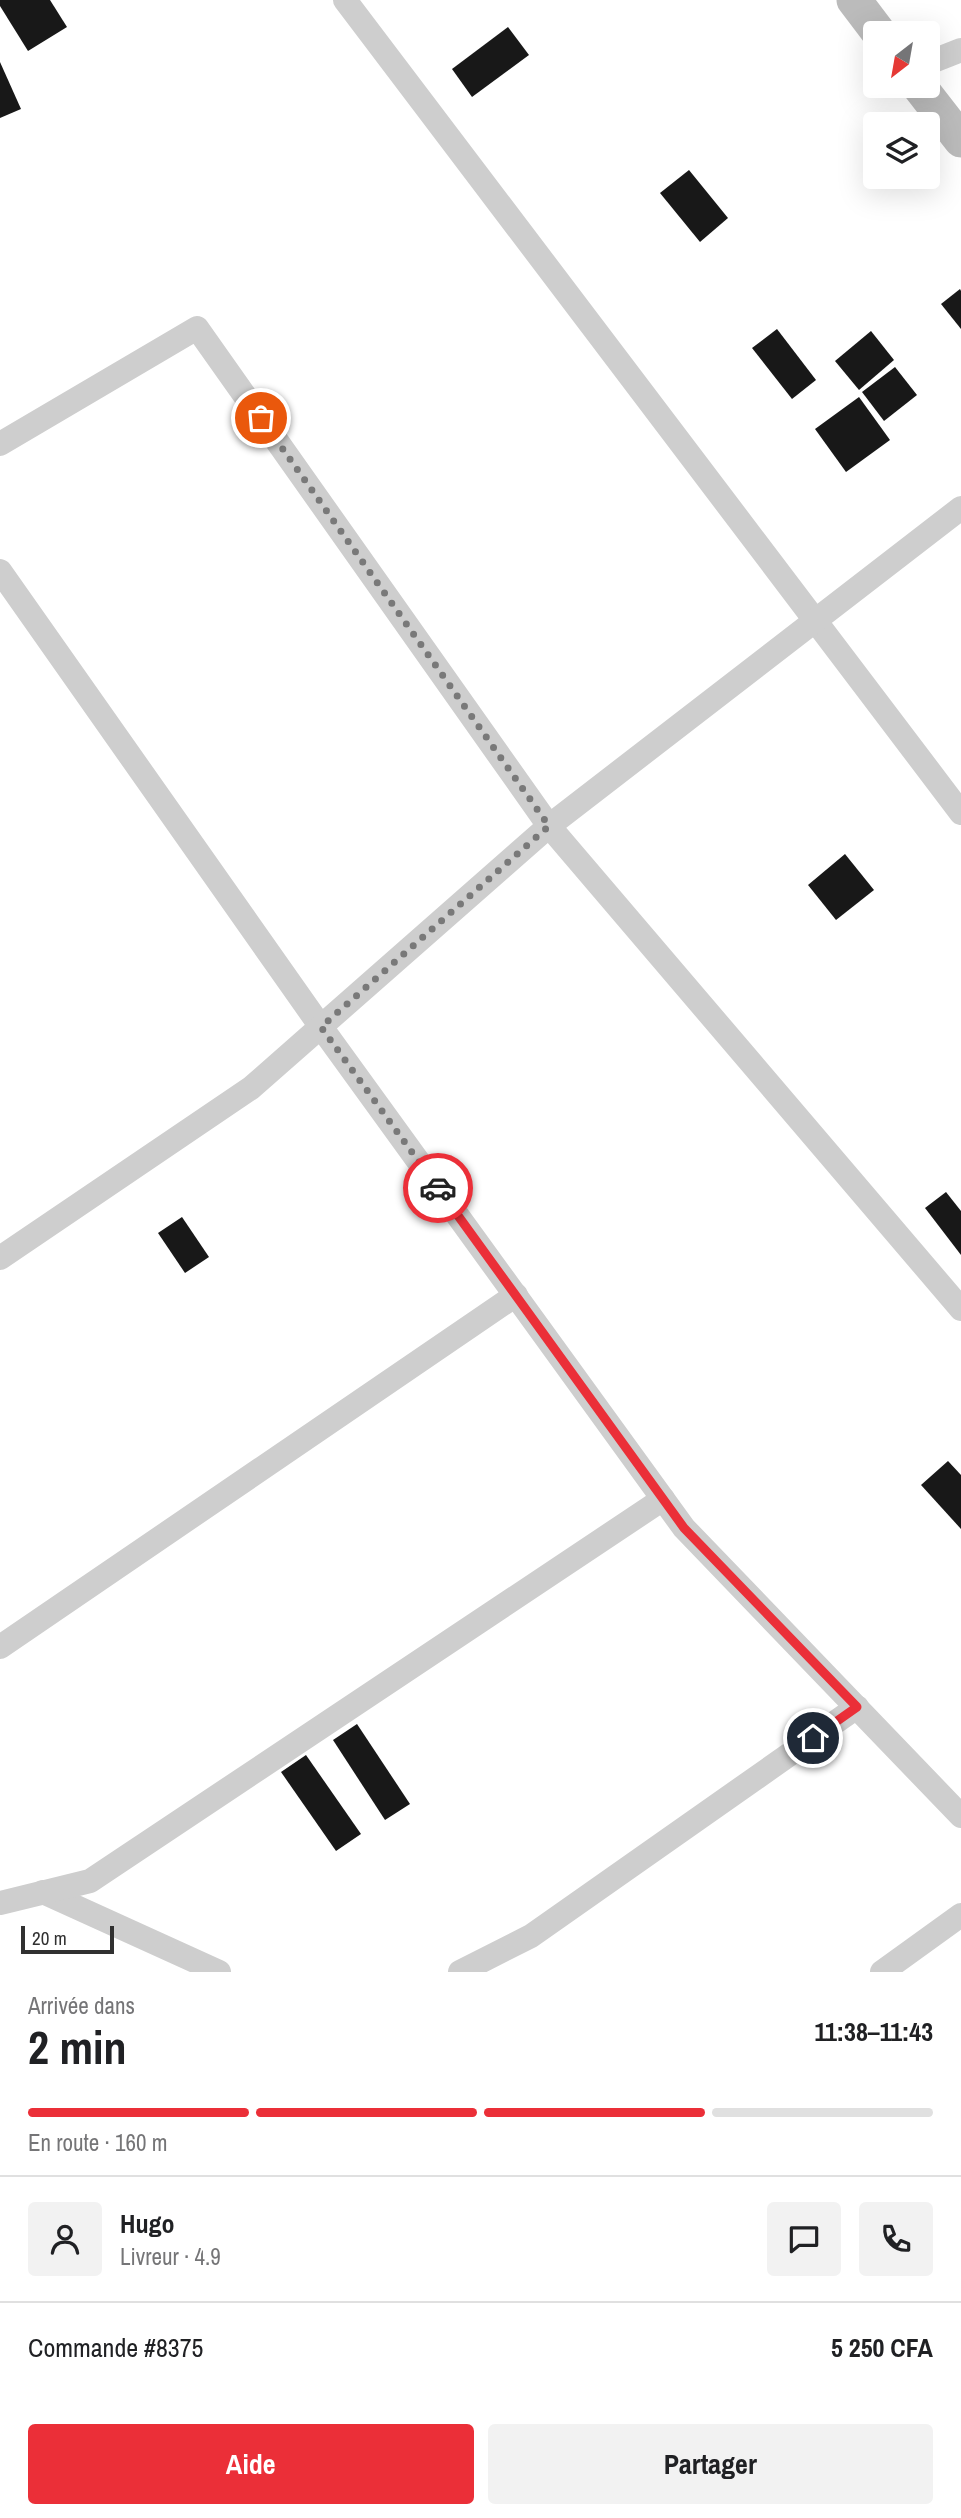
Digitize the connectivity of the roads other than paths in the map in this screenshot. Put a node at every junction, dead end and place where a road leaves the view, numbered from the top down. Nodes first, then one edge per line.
1 (345, 0) edge
2 (854, 0) edge
3 (870, 21) edge
4 (961, 50) edge
5 (940, 58) edge
6 (928, 98) edge
7 (961, 140) edge
8 (0, 444) edge
9 (961, 508) edge
10 (1, 573) edge
11 (815, 620) junction
12 (961, 813) edge
13 (549, 826) junction
14 (321, 1027) junction
15 (0, 1258) edge
16 (516, 1295) junction
17 (961, 1309) edge
18 (663, 1499) junction
19 (0, 1647) edge
20 (857, 1707) junction
21 (961, 1816) edge
22 (43, 1892) junction
23 (0, 1903) edge
24 (961, 1915) edge
25 (219, 1972) edge
26 (460, 1972) edge
27 (882, 1972) edge

1 - 11 street
2 - 3 street
4 - 5 street
6 - 7 street
8 - 13 street
9 - 11 street
10 - 14 street
11 - 12 street
11 - 13 street
13 - 14 street
13 - 17 street
14 - 15 street
14 - 16 street
16 - 18 street
16 - 19 street
18 - 20 street
18 - 22 street
20 - 21 street
20 - 26 street
22 - 23 street
22 - 25 street
24 - 27 street

